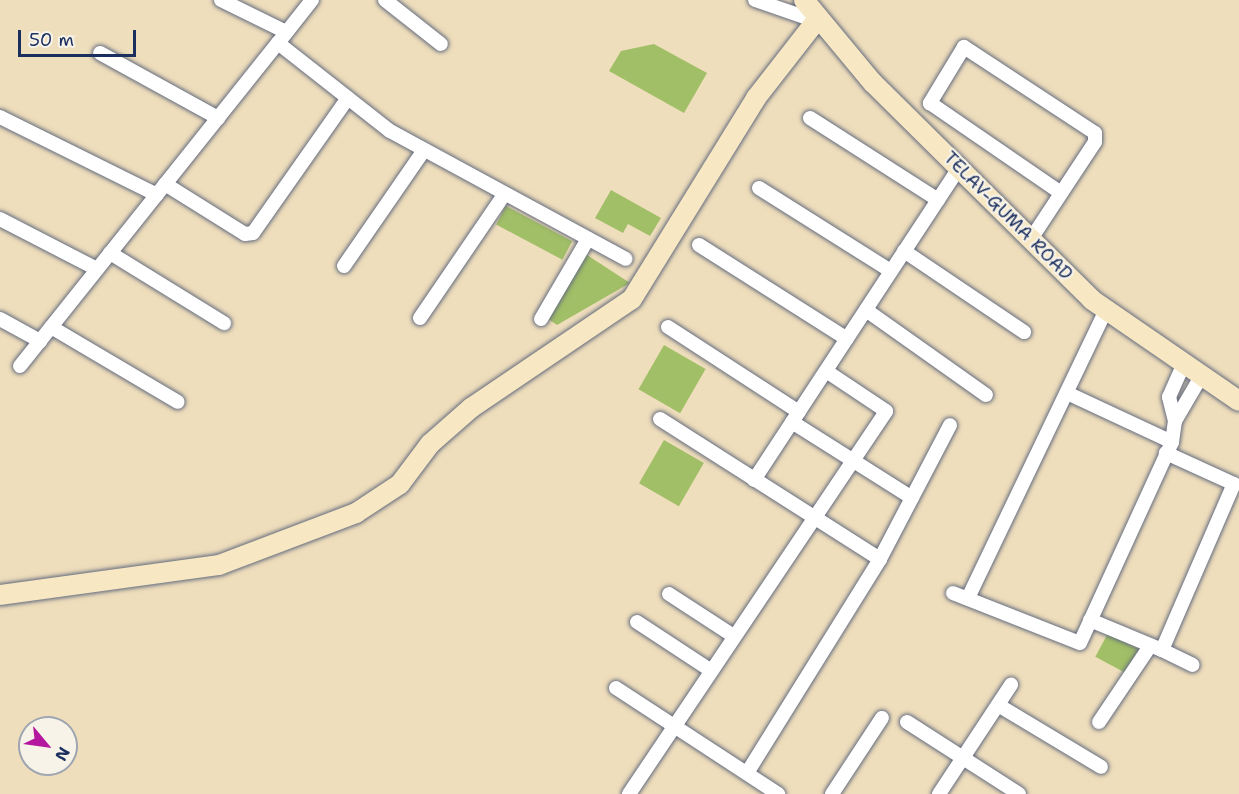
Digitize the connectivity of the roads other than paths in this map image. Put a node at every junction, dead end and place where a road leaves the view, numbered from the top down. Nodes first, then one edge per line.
1 (221, 0) edge
2 (312, 0) edge
3 (385, 0) edge
4 (755, 0) edge
5 (804, 0) edge
6 (816, 21) junction
7 (282, 38) junction
8 (441, 44) dead end
9 (100, 53) dead end
10 (348, 98) junction
11 (0, 117) edge
12 (218, 118) junction
13 (810, 118) dead end
14 (424, 150) junction
15 (959, 168) junction
16 (759, 188) dead end
17 (161, 189) junction
18 (1061, 193) junction
19 (504, 195) junction
20 (938, 200) junction
21 (0, 219) edge
22 (588, 239) junction
23 (1031, 239) junction
24 (699, 245) dead end
25 (904, 251) junction
26 (110, 253) junction
27 (626, 259) dead end
28 (344, 266) dead end
29 (98, 269) junction
30 (891, 272) junction
31 (866, 310) junction
32 (1107, 310) junction
33 (420, 318) dead end
34 (541, 318) dead end
35 (0, 320) edge
36 (224, 323) dead end
37 (51, 327) junction
38 (668, 327) dead end
39 (1024, 332) dead end
40 (847, 339) junction
41 (40, 341) junction
42 (1184, 363) junction
43 (20, 366) dead end
44 (826, 371) junction
45 (1202, 375) junction
46 (1067, 393) junction
47 (986, 395) dead end
48 (1239, 401) edge
49 (178, 402) dead end
50 (796, 417) junction
51 (660, 419) dead end
52 (1174, 420) junction
53 (950, 425) dead end
54 (1169, 448) junction
55 (854, 462) junction
56 (1236, 478) edge
57 (754, 480) junction
58 (912, 498) junction
59 (814, 517) junction
60 (880, 559) junction
61 (953, 593) dead end
62 (669, 594) dead end
63 (0, 595) edge
64 (968, 598) junction
65 (1090, 620) junction
66 (637, 622) dead end
67 (732, 635) junction
68 (1156, 648) junction
69 (1192, 665) dead end
70 (710, 670) junction
71 (1011, 685) dead end
72 (616, 688) dead end
73 (998, 705) junction
74 (882, 718) dead end
75 (907, 722) dead end
76 (1099, 722) dead end
77 (672, 728) junction
78 (962, 759) junction
79 (1101, 767) dead end
80 (747, 773) junction
81 (776, 793) edge
82 (630, 794) edge
83 (832, 794) edge
84 (939, 794) edge
85 (1019, 794) edge

1 - 7 street
2 - 7 street
3 - 8 street
4 - 6 street
5 - 6 street, TELAV-GUMA ROAD
6 - 15 street, TELAV-GUMA ROAD
6 - 63 street
7 - 10 street
7 - 12 street
9 - 12 street
10 - 14 street
10 - 17 street
11 - 17 street
12 - 17 street
13 - 20 street
14 - 19 street
14 - 28 street
15 - 20 street
15 - 23 street, TELAV-GUMA ROAD
16 - 30 street
17 - 26 street
18 - 18 street
18 - 23 street
19 - 22 street
19 - 33 street
20 - 25 street
21 - 29 street
22 - 27 street
22 - 34 street
23 - 32 street, TELAV-GUMA ROAD
24 - 40 street
25 - 30 street
25 - 39 street
26 - 29 street
26 - 36 street
29 - 37 street
30 - 31 street
31 - 40 street
31 - 47 street
32 - 42 street, TELAV-GUMA ROAD
32 - 46 street
35 - 41 street
37 - 41 street
37 - 49 street
38 - 50 street
40 - 44 street
41 - 43 street
42 - 45 street, TELAV-GUMA ROAD
42 - 52 street
44 - 50 street
44 - 55 street
45 - 48 street, TELAV-GUMA ROAD
45 - 52 street
46 - 54 street
46 - 64 street
50 - 55 street
50 - 57 street
51 - 57 street
52 - 54 street
53 - 58 street
54 - 56 street
54 - 65 street
55 - 58 street
55 - 59 street
56 - 68 street
57 - 59 street
58 - 60 street
59 - 60 street
59 - 67 street
60 - 80 street
61 - 64 street
62 - 67 street
64 - 65 street
65 - 68 street
66 - 70 street
67 - 70 street
68 - 69 street
68 - 76 street
70 - 77 street
71 - 73 street
72 - 77 street
73 - 78 street
73 - 79 street
74 - 83 street
75 - 78 street
77 - 80 street
77 - 82 street
78 - 84 street
78 - 85 street
80 - 81 street

